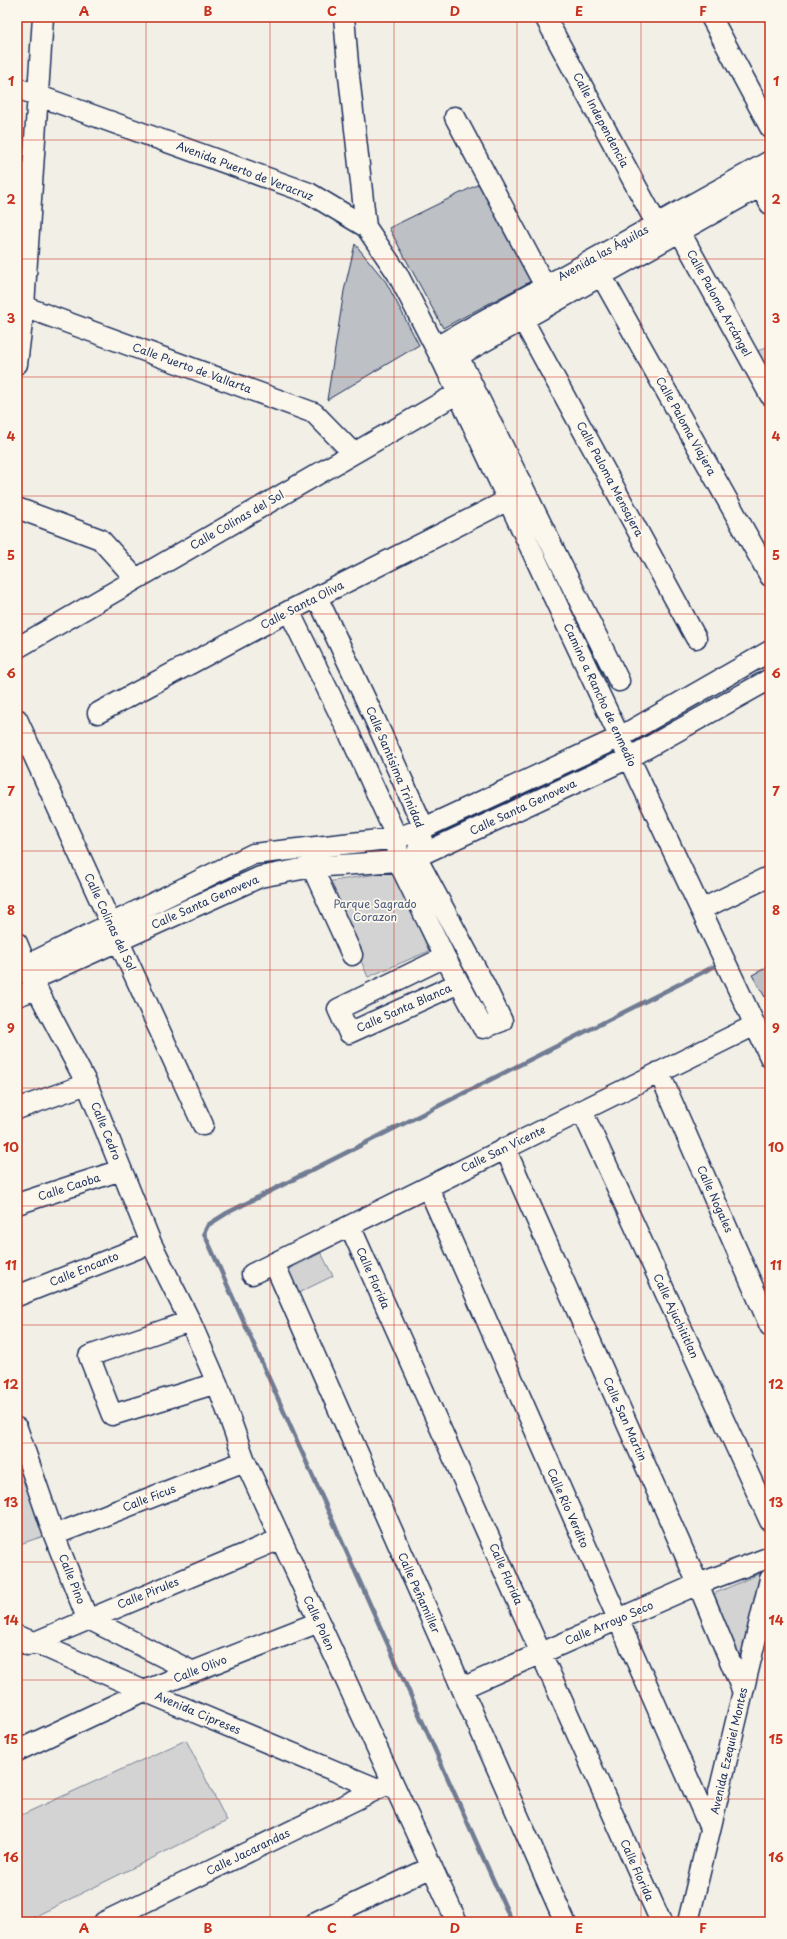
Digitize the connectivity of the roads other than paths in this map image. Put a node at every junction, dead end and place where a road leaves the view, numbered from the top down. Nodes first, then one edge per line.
1 (43, 17) edge
2 (344, 17) edge
3 (545, 17) edge
4 (711, 17) edge
5 (17, 88) edge
6 (37, 95) junction
7 (454, 117) dead end
8 (770, 127) edge
9 (770, 161) edge
10 (765, 184) edge
11 (770, 204) edge
12 (656, 223) junction
13 (366, 227) junction
14 (680, 232) junction
15 (601, 275) junction
16 (545, 286) junction
17 (20, 305) edge
18 (523, 320) junction
19 (446, 355) junction
20 (17, 364) edge
21 (458, 393) junction
22 (770, 395) edge
23 (354, 453) junction
24 (508, 500) junction
25 (17, 508) edge
26 (770, 576) edge
27 (136, 579) junction
28 (317, 597) junction
29 (289, 610) junction
30 (696, 638) dead end
31 (17, 648) edge
32 (770, 651) edge
33 (770, 679) edge
34 (619, 681) dead end
35 (98, 713) dead end
36 (17, 719) edge
37 (620, 737) junction
38 (629, 758) junction
39 (424, 828) junction
40 (397, 838) junction
41 (407, 859) junction
42 (312, 867) junction
43 (770, 876) edge
44 (702, 909) junction
45 (110, 923) junction
46 (119, 941) junction
47 (17, 943) edge
48 (352, 955) dead end
49 (445, 957) junction
50 (32, 978) junction
51 (459, 983) junction
52 (17, 996) edge
53 (756, 1025) junction
54 (770, 1057) edge
55 (659, 1072) junction
56 (87, 1084) junction
57 (17, 1109) edge
58 (582, 1110) junction
59 (203, 1125) dead end
60 (505, 1148) junction
61 (121, 1170) junction
62 (428, 1187) junction
63 (17, 1204) edge
64 (350, 1226) junction
65 (151, 1243) junction
66 (274, 1263) junction
67 (252, 1274) dead end
68 (17, 1296) edge
69 (190, 1321) junction
70 (770, 1326) edge
71 (217, 1382) junction
72 (17, 1428) edge
73 (245, 1461) junction
74 (770, 1521) edge
75 (54, 1535) junction
76 (280, 1539) junction
77 (766, 1564) edge
78 (770, 1579) edge
79 (698, 1584) junction
80 (87, 1618) junction
81 (618, 1620) junction
82 (319, 1622) junction
83 (23, 1643) edge
84 (541, 1653) junction
85 (193, 1672) junction
86 (462, 1688) junction
87 (144, 1690) junction
88 (743, 1692) junction
89 (17, 1751) edge
90 (385, 1786) junction
91 (710, 1828) junction
92 (432, 1867) junction
93 (104, 1922) edge
94 (316, 1922) edge
95 (457, 1922) edge
96 (565, 1922) edge
97 (661, 1922) edge
98 (688, 1922) edge

1 - 6 street
2 - 13 street
3 - 12 street, Calle Independencia
4 - 8 street
5 - 6 street, Avenida Puerto de Veracruz
6 - 13 street, Avenida Puerto de Veracruz
6 - 17 street
7 - 16 street
9 - 12 street, Avenida las Águilas
10 - 11 street
10 - 14 street, Avenida las Águilas
12 - 16 street, Avenida las Águilas
13 - 19 street, Avenida Puerto de Veracruz
14 - 15 street, Avenida las Águilas
14 - 22 street, Calle Paloma Arcángel
15 - 18 street, Avenida las Águilas
15 - 26 street, Calle Paloma Viajera
16 - 19 street, Avenida las Águilas
17 - 20 street
17 - 23 street, Calle Puerto de Vallarta
18 - 19 street, Avenida las Águilas
18 - 30 street, Calle Paloma Mensajera
19 - 21 street, Camino a Rancho de enmedio
19 - 34 street
21 - 23 street, Calle Colinas del Sol
21 - 24 street, Camino a Rancho de enmedio
23 - 27 street, Calle Colinas del Sol
24 - 28 street, Calle Santa Oliva
24 - 37 street, Camino a Rancho de enmedio
25 - 27 street
27 - 31 street, Calle Colinas del Sol
28 - 29 street, Calle Santa Oliva
28 - 39 street, Calle Santísima Trinidad
29 - 35 street, Calle Santa Oliva
29 - 40 street
32 - 37 street, Calle Santa Genoveva
33 - 38 street, Calle Santa Genoveva
36 - 45 street, Calle Colinas del Sol
37 - 38 street, Camino a Rancho de enmedio
37 - 39 street, Calle Santa Genoveva
38 - 41 street, Calle Santa Genoveva
38 - 44 street, Camino a Rancho de enmedio
39 - 40 street, Calle Santa Genoveva
39 - 41 street, Calle Santísima Trinidad
40 - 41 street
40 - 45 street, Calle Santa Genoveva
41 - 42 street, Calle Santa Genoveva
41 - 49 street
41 - 51 street
42 - 46 street, Calle Santa Genoveva
42 - 48 street
43 - 44 street
44 - 53 street, Camino a Rancho de enmedio
45 - 46 street, Calle Colinas del Sol
45 - 50 street, Calle Santa Genoveva
46 - 50 street, Calle Santa Genoveva
46 - 59 street, Calle Colinas del Sol
47 - 50 street, Calle Cedro
49 - 51 street
49 - 51 street, Calle Santa Blanca
50 - 52 street
50 - 56 street, Calle Cedro
53 - 54 street
53 - 55 street, Calle San Vicente
55 - 58 street, Calle San Vicente
55 - 70 street, Calle Nogales
56 - 57 street
56 - 61 street, Calle Cedro
58 - 60 street, Calle San Vicente
58 - 74 street, Calle Ajuchititlan
60 - 62 street, Calle San Vicente
60 - 79 street, Calle San Martin
61 - 63 street, Calle Caoba
61 - 65 street, Calle Cedro
62 - 64 street, Calle San Vicente
62 - 81 street, Calle Río Verdito
64 - 66 street, Calle San Vicente
64 - 84 street, Calle Florida
65 - 68 street, Calle Encanto
65 - 69 street, Calle Cedro
66 - 67 street, Calle San Vicente
66 - 86 street, Calle Peñamiller
69 - 71 street, Calle Polen
69 - 71 street
71 - 73 street, Calle Polen
72 - 75 street, Calle Pino
73 - 75 street, Calle Ficus
73 - 76 street, Calle Polen
75 - 80 street, Calle Pino
76 - 80 street, Calle Pirules
76 - 82 street, Calle Polen
77 - 79 street, Calle Arroyo Seco
78 - 88 street, Avenida Ezequiel Montes
79 - 81 street, Calle Arroyo Seco
79 - 88 street, Calle San Martin
80 - 83 street, Calle Pirules
80 - 85 street, Calle Pino
81 - 84 street, Calle Arroyo Seco
81 - 91 street, Calle Río Verdito
82 - 85 street, Calle Olivo
82 - 90 street, Calle Polen
83 - 87 street, Avenida Cipreses
84 - 86 street, Calle Arroyo Seco
84 - 97 street, Calle Florida
85 - 87 street, Calle Olivo
86 - 96 street, Calle Peñamiller
87 - 89 street, Calle Olivo
87 - 90 street, Avenida Cipreses
88 - 91 street, Avenida Ezequiel Montes
90 - 92 street, Calle Polen
90 - 93 street, Calle Jacarandas
91 - 98 street, Avenida Ezequiel Montes
92 - 94 street
92 - 95 street, Calle Polen

